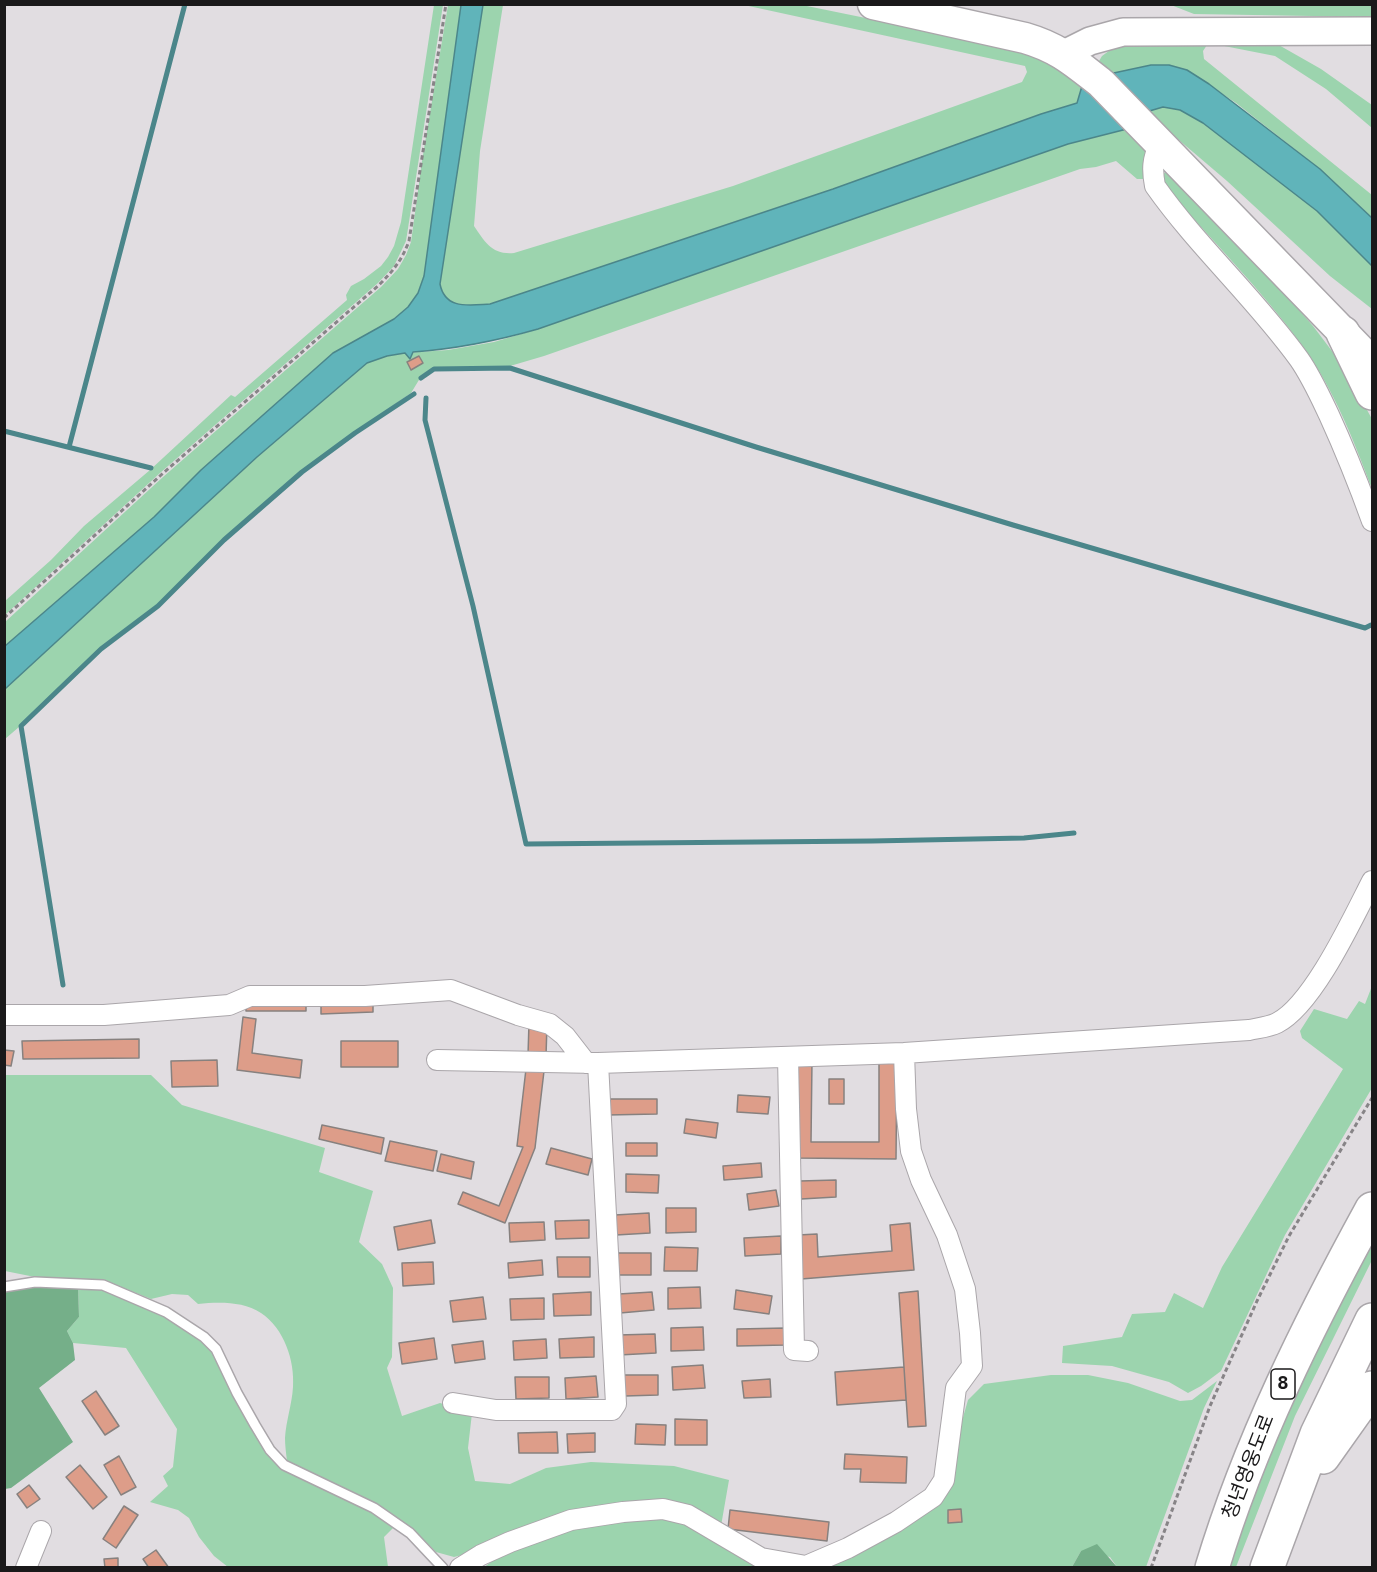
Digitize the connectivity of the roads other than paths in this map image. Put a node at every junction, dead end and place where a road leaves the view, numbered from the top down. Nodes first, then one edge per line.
1 (873, 4) edge
2 (1372, 32) edge
3 (1064, 54) junction
4 (1151, 136) junction
5 (1343, 333) junction
6 (1372, 351) edge
7 (1372, 363) edge
8 (1372, 393) edge
9 (1372, 521) edge
10 (1372, 881) edge
11 (4, 1015) edge
12 (904, 1053) junction
13 (788, 1057) junction
14 (437, 1060) dead end
15 (592, 1063) junction
16 (1372, 1209) edge
17 (4, 1287) edge
18 (1372, 1320) edge
19 (808, 1351) dead end
20 (1372, 1388) edge
21 (453, 1403) dead end
22 (1291, 1503) junction
23 (41, 1531) dead end
24 (26, 1568) edge
25 (443, 1568) edge
26 (460, 1568) edge
27 (1212, 1568) edge
28 (1267, 1568) edge

1 - 3 main road
2 - 3 street
3 - 4 main road
4 - 5 main road
4 - 9 street
5 - 6 highway
5 - 7 main road
5 - 8 highway
10 - 12 street
11 - 15 street
12 - 13 street
12 - 26 street
13 - 15 street
13 - 19 street
14 - 15 street
15 - 21 street
16 - 27 highway, 청년영웅도로 / 8
17 - 25 lane
18 - 22 highway
20 - 22 highway
22 - 28 highway
23 - 24 street

